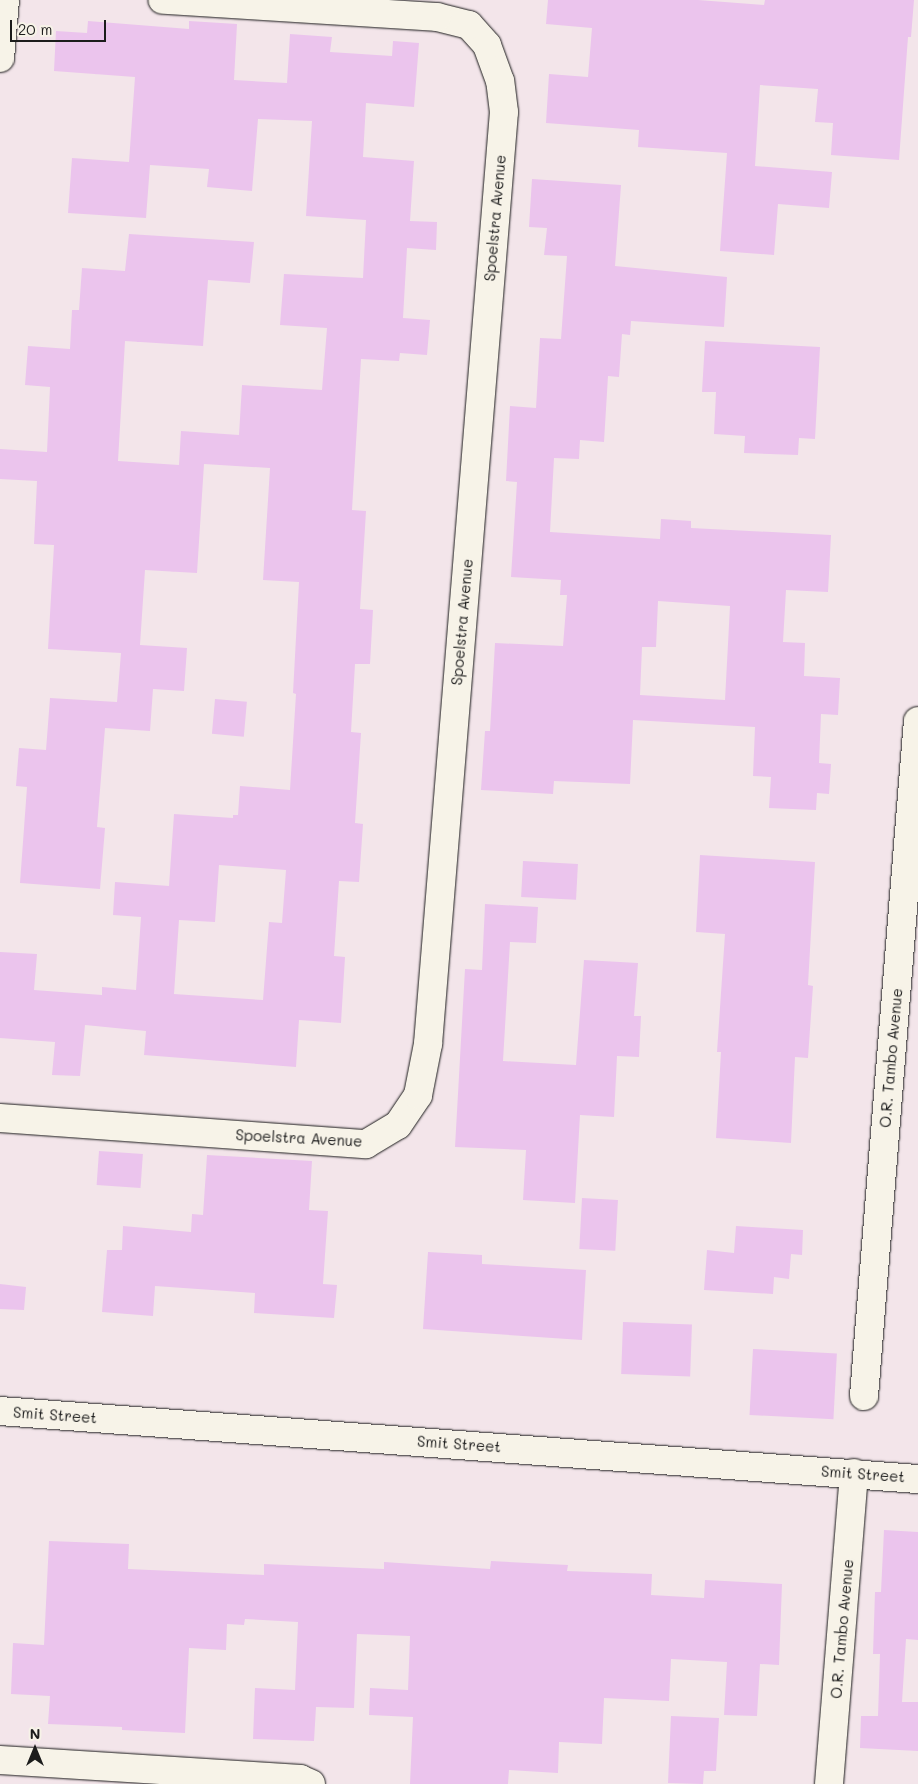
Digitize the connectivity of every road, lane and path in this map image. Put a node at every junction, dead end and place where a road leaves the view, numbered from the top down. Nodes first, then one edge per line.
1 (5, 0) edge
2 (163, 0) edge
3 (0, 58) edge
4 (918, 720) edge
5 (0, 1118) edge
6 (864, 1396) dead end
7 (0, 1410) edge
8 (854, 1473) junction
9 (918, 1478) edge
10 (0, 1760) edge
11 (310, 1784) edge
12 (829, 1784) edge

1 - 3 street
2 - 5 street, Spoelstra Avenue
4 - 6 street, O.R. Tambo Avenue
7 - 8 street, Smit Street
8 - 9 street, Smit Street
8 - 12 street, O.R. Tambo Avenue
10 - 11 street

